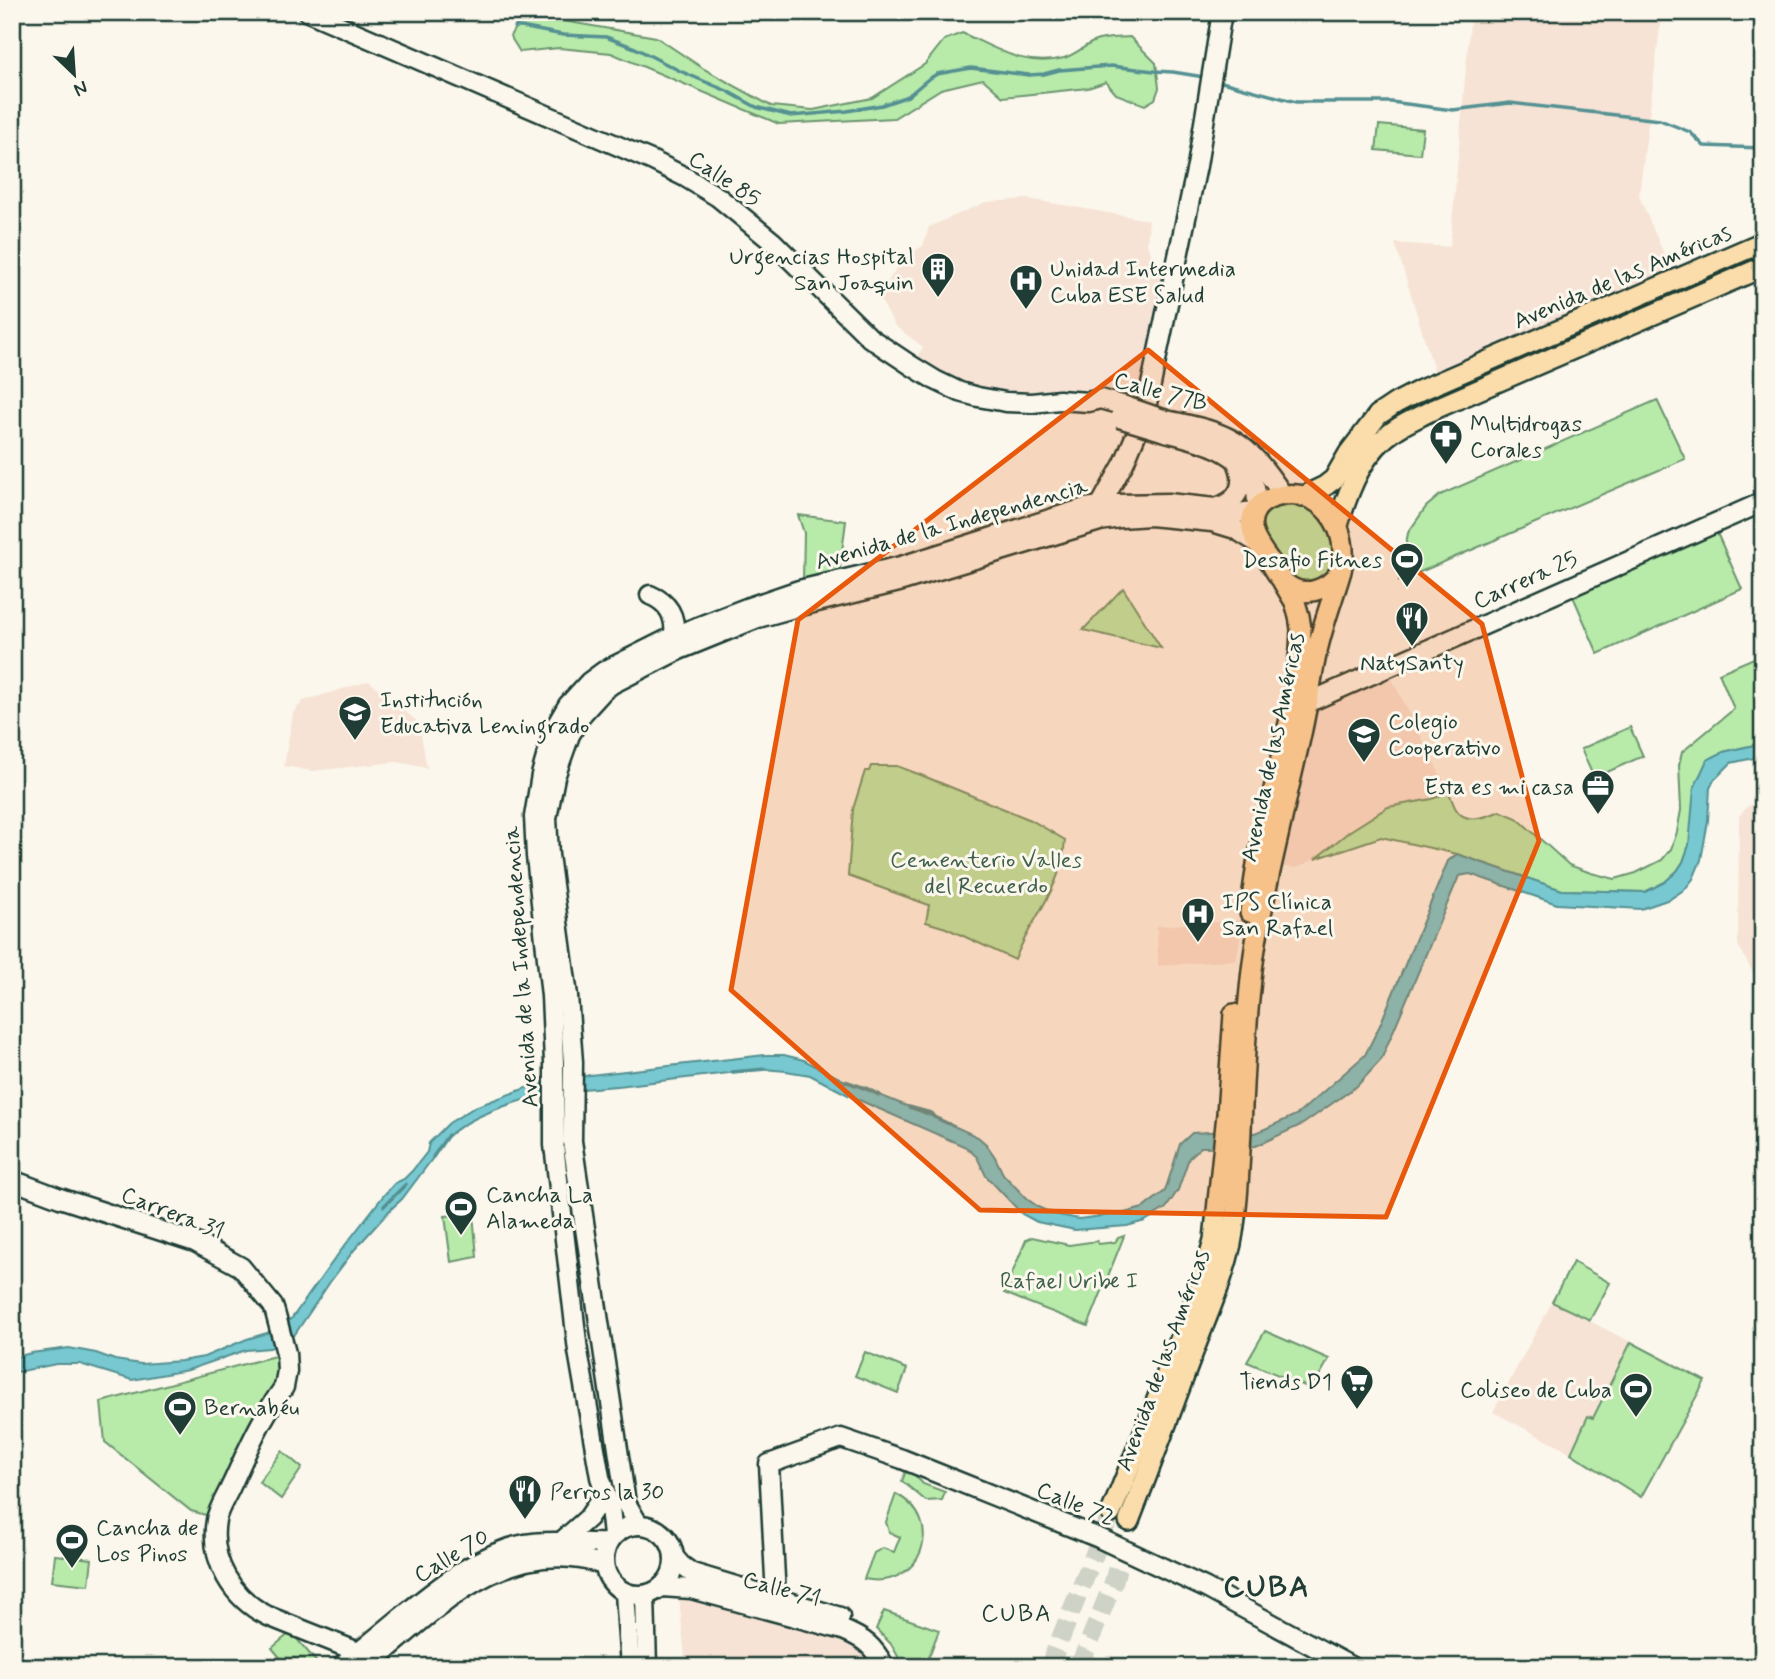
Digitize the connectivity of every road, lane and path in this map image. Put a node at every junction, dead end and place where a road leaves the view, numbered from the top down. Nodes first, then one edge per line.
1 (307, 12) edge
2 (1222, 12) edge
3 (1763, 242) edge
4 (1763, 267) edge
5 (1675, 280) junction
6 (1087, 402) joint
7 (1449, 403) junction
8 (1122, 412) junction
9 (1145, 413) junction
10 (1163, 425) junction
11 (1237, 461) junction
12 (1293, 496) junction
13 (1763, 502) edge
14 (1100, 506) junction
15 (1215, 508) junction
16 (1256, 509) junction
17 (1338, 526) junction
18 (1256, 542) junction
19 (1340, 572) junction
20 (1283, 582) junction
21 (650, 595) dead end
22 (674, 636) junction
23 (1307, 703) junction
24 (563, 1114) junction
25 (1234, 1114) junction
26 (1231, 1162) junction
27 (12, 1180) edge
28 (605, 1493) junction
29 (1111, 1513) tunnel mouth
30 (1129, 1521) tunnel mouth
31 (639, 1525) junction
32 (610, 1540) junction
33 (562, 1542) junction
34 (674, 1557) junction
35 (604, 1565) junction
36 (662, 1587) junction
37 (625, 1592) junction
38 (645, 1595) junction
39 (774, 1603) junction
40 (840, 1616) dead end
41 (407, 1623) junction
42 (367, 1659) edge
43 (883, 1662) edge
44 (341, 1667) edge
45 (630, 1667) edge
46 (647, 1667) edge
47 (1352, 1667) edge

1 - 6 main road, Calle 85
2 - 9 main road
3 - 5 main road, Avenida de las Américas
4 - 7 main road, Avenida de las Américas
5 - 7 main road
5 - 12 main road, Avenida de las Américas
6 - 8 main road, Calle 77B
7 - 17 main road, Avenida de las Américas
8 - 9 main road, Calle 77B, bridge
8 - 10 main road, Calle 77B, bridge
9 - 10 main road, Calle 77B, bridge
9 - 14 main road
10 - 11 main road, Calle 77B
10 - 12 main road, Calle 77B
11 - 15 main road
11 - 16 main road, Calle 77B
12 - 16 main road
12 - 17 main road
13 - 23 main road, Carrera 25
14 - 15 main road, Avenida de la Independencia
14 - 22 main road, Avenida de la Independencia
15 - 16 main road, Avenida de la Independencia
16 - 18 main road
17 - 19 main road, Avenida de las Américas
18 - 20 main road
18 - 24 main road, Avenida de la Independencia
19 - 20 main road
19 - 23 main road, Avenida de las Américas
20 - 25 main road, Avenida de las Américas
21 - 22 main road
22 - 24 main road, Avenida de la Independencia
23 - 25 main road, Avenida de las Américas
24 - 28 main road, Avenida de la Independencia
24 - 31 main road, Avenida de la Independencia
25 - 26 main road, Avenida de las Américas
26 - 29 main road, Avenida de las Américas
26 - 30 main road, Avenida de las Américas
27 - 42 main road, Carrera 31
28 - 32 main road, Avenida de la Independencia
28 - 33 main road
31 - 32 main road
31 - 34 main road
32 - 33 main road, Calle 70
32 - 35 main road
33 - 41 main road, Calle 70
34 - 36 main road
34 - 39 main road, Calle 71
35 - 37 main road
35 - 41 main road, Calle 70
36 - 38 main road
36 - 39 main road, Calle 71
37 - 38 main road
37 - 45 main road
38 - 46 main road
39 - 40 main road, Calle 71
39 - 43 main road, Calle 71
39 - 47 main road, Calle 72
41 - 42 main road, Calle 70
42 - 44 main road, Calle 70

